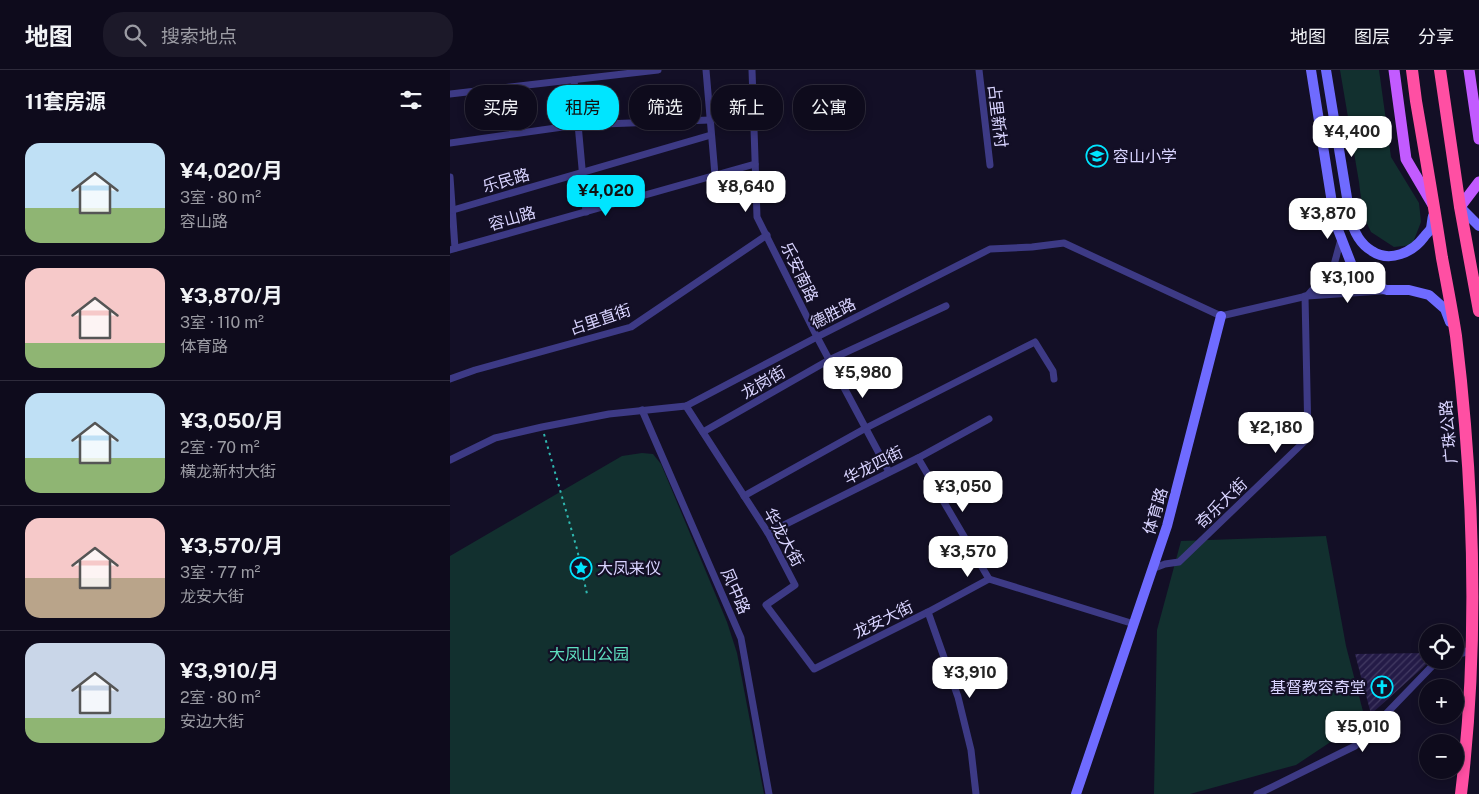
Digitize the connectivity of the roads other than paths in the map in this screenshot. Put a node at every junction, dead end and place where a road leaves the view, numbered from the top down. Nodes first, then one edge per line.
1 (658, 70) edge
2 (706, 70) edge
3 (752, 70) edge
4 (979, 70) edge
5 (1311, 70) edge
6 (1326, 70) edge
7 (1394, 70) edge
8 (1412, 70) edge
9 (1440, 70) edge
10 (1469, 70) edge
11 (574, 80) junction
12 (574, 85) edge
13 (450, 94) edge
14 (710, 120) junction
15 (619, 123) edge
16 (547, 129) edge
17 (578, 130) edge
18 (711, 135) junction
19 (1479, 139) edge
20 (450, 143) edge
21 (755, 164) junction
22 (990, 165) dead end
23 (715, 175) junction
24 (450, 177) edge
25 (1479, 182) edge
26 (1460, 207) junction
27 (1434, 208) junction
28 (452, 210) junction
29 (586, 212) junction
30 (1479, 226) edge
31 (767, 235) junction
32 (1342, 238) junction
33 (453, 249) edge
34 (1387, 290) junction
35 (1478, 290) edge
36 (1306, 296) junction
37 (946, 306) dead end
38 (1479, 311) edge
39 (1221, 316) junction
40 (1456, 336) junction
41 (817, 337) junction
42 (829, 360) junction
43 (450, 379) edge
44 (1054, 379) dead end
45 (686, 406) junction
46 (642, 410) junction
47 (989, 419) dead end
48 (866, 428) junction
49 (703, 432) junction
50 (918, 458) junction
51 (450, 460) edge
52 (889, 472) junction
53 (744, 496) junction
54 (768, 533) junction
55 (1152, 569) junction
56 (989, 579) junction
57 (928, 612) junction
58 (1134, 624) junction
59 (1471, 649) junction
60 (1464, 652) edge
61 (814, 669) joint
62 (1429, 669) edge
63 (769, 794) edge
64 (976, 794) edge
65 (1076, 794) edge
66 (1256, 794) edge
67 (1461, 794) edge

1 - 11 street
2 - 14 street
3 - 21 street, 乐安南路
4 - 22 street, 占里新村
5 - 32 main road
6 - 27 main road
7 - 27 main road
8 - 27 highway, 广珠公路
9 - 26 highway
10 - 19 main road
11 - 12 street
11 - 13 street
14 - 15 street
14 - 18 street
16 - 20 street
17 - 29 street
18 - 23 street
18 - 28 street, 乐民路
21 - 23 street, 容山路
21 - 31 street, 乐安南路
23 - 29 street, 容山路
24 - 28 street
25 - 26 main road
26 - 30 main road
26 - 35 highway
27 - 40 highway, 广珠公路
28 - 33 street
29 - 33 street, 容山路
31 - 41 street, 乐安南路
31 - 43 street, 占里直街
32 - 34 main road
32 - 36 street
34 - 36 street
34 - 40 main road
35 - 38 highway
36 - 39 street
36 - 55 street, 奇乐大街
37 - 42 street, 龙岗街
39 - 41 street, 德胜路
39 - 55 main road, 体育路
40 - 59 highway, 广珠公路
41 - 42 street, 乐安南路
41 - 45 street, 德胜路
42 - 48 street, 乐安南路
42 - 49 street, 龙岗街
44 - 48 street
45 - 46 street, 德胜路
45 - 49 street, 华龙大街
46 - 51 street, 德胜路
46 - 63 street, 凤中路
47 - 50 street, 华龙四街
48 - 52 street, 乐安南路
48 - 53 street
49 - 53 street, 华龙大街
50 - 52 street, 华龙四街
50 - 56 street
52 - 54 street, 华龙四街
53 - 54 street, 华龙大街
54 - 61 street, 华龙大街
55 - 58 main road, 体育路
56 - 57 street, 龙安大街
56 - 58 street
57 - 61 street, 龙安大街
57 - 64 street
58 - 65 main road, 体育路
59 - 60 street
59 - 67 highway, 广珠公路
62 - 66 street

